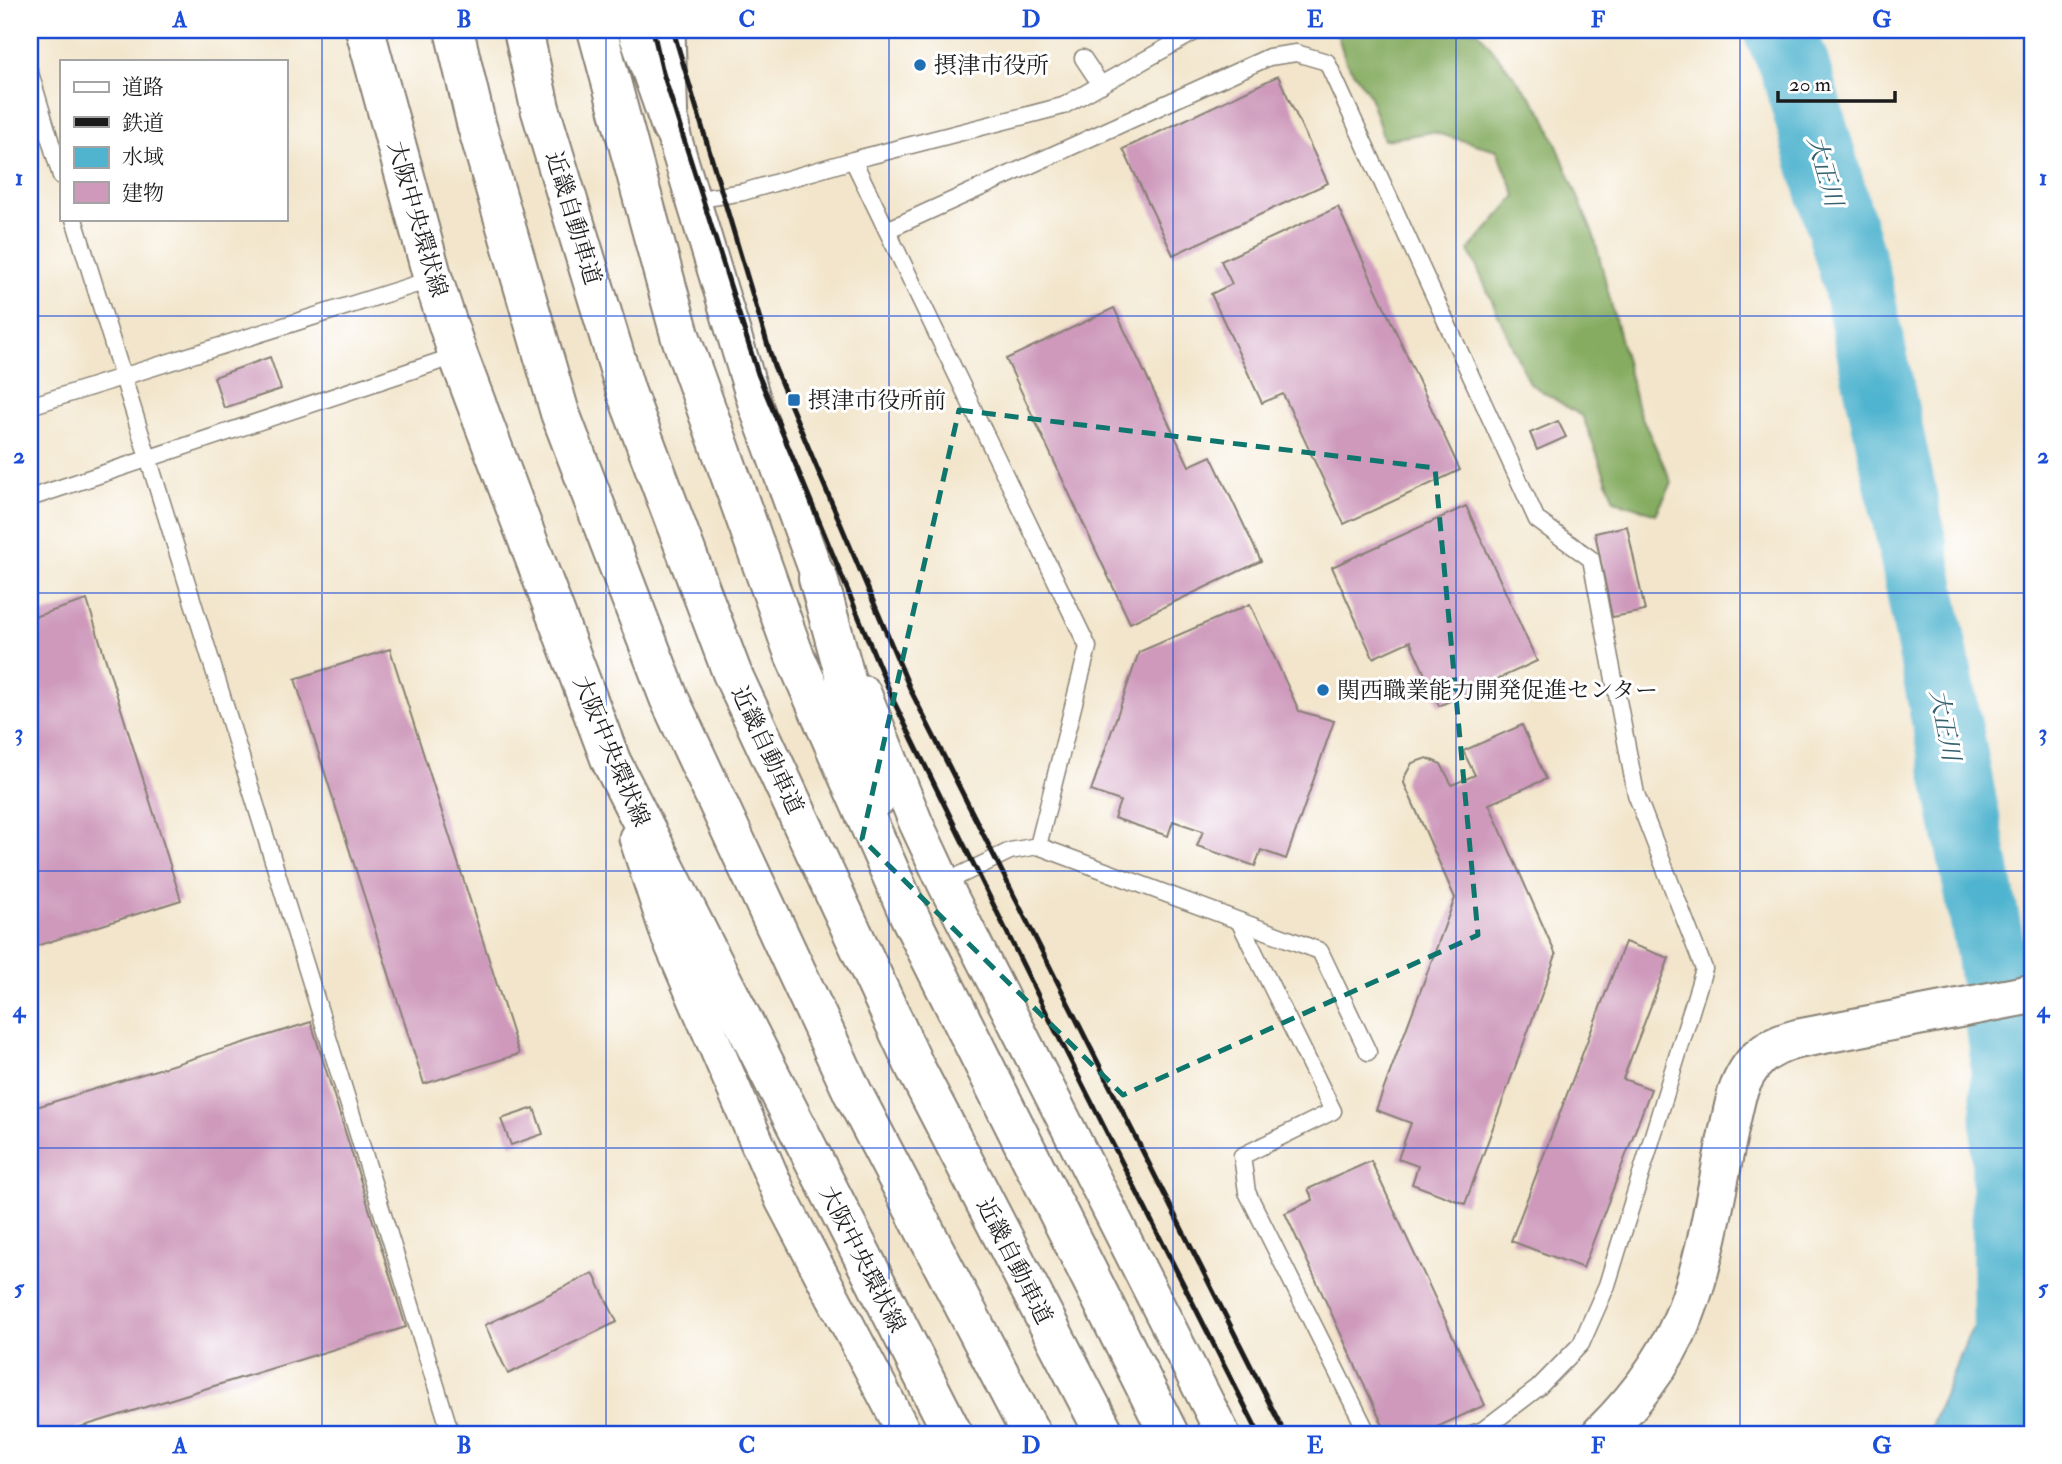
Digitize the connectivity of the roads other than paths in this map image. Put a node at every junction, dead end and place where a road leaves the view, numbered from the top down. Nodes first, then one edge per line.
1 (365, 30) edge
2 (454, 30) edge
3 (523, 30) edge
4 (597, 30) edge
5 (637, 30) edge
6 (668, 30) edge
7 (1198, 30) edge
8 (1083, 58) dead end
9 (30, 73) edge
10 (1101, 85) junction
11 (671, 127) junction
12 (853, 160) junction
13 (60, 173) edge
14 (694, 200) junction
15 (75, 220) edge
16 (887, 230) junction
17 (433, 279) junction
18 (458, 355) junction
19 (123, 376) junction
20 (30, 406) edge
21 (148, 460) junction
22 (30, 498) edge
23 (818, 578) junction
24 (611, 761) junction
25 (1038, 846) junction
26 (944, 883) junction
27 (910, 917) junction
28 (1238, 920) junction
29 (2032, 994) edge
30 (1368, 1052) dead end
31 (451, 1434) edge
32 (905, 1434) edge
33 (953, 1434) edge
34 (1031, 1434) edge
35 (1105, 1434) edge
36 (1169, 1434) edge
37 (1223, 1434) edge
38 (1368, 1434) edge
39 (1472, 1434) edge
40 (1601, 1434) edge

1 - 17 main road, 大阪中央環状線
2 - 34 main road
3 - 35 main road, 近畿自動車道
4 - 27 main road
5 - 11 main road
6 - 11 street
7 - 10 lane
8 - 10 lane
9 - 13 lane
10 - 12 lane
11 - 14 street
12 - 14 lane
12 - 16 lane
14 - 23 street
15 - 19 lane
16 - 25 lane
16 - 39 lane
17 - 18 main road, 大阪中央環状線
17 - 19 lane
18 - 21 lane
18 - 24 main road, 大阪中央環状線
19 - 20 lane
19 - 21 lane
21 - 22 lane
21 - 31 lane
23 - 26 street
23 - 27 main road
24 - 32 street
24 - 33 main road, 大阪中央環状線
25 - 26 lane
25 - 28 lane
26 - 37 street
27 - 36 main road
28 - 30 lane
28 - 38 lane
29 - 40 main road

